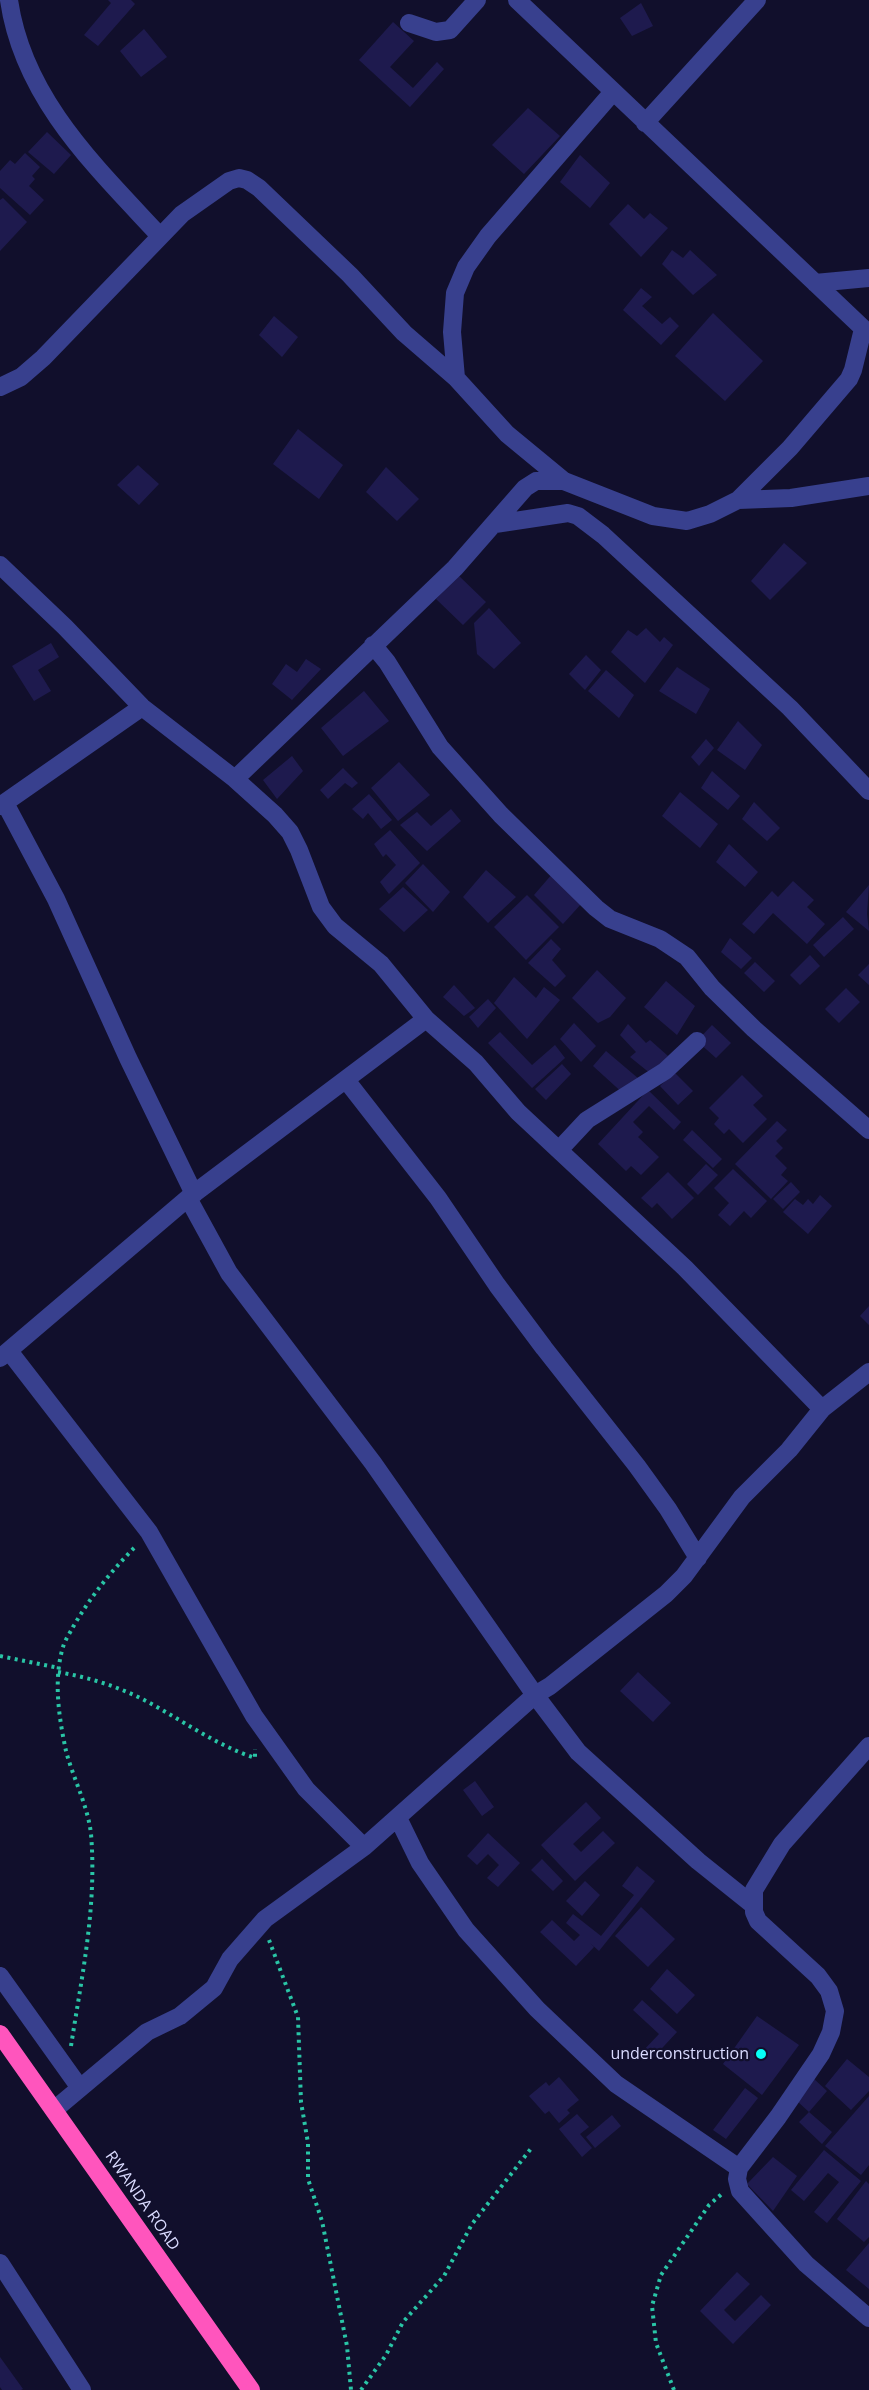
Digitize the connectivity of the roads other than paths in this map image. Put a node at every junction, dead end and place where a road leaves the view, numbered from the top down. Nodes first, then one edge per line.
1 (9, 0) edge
2 (477, 0) edge
3 (517, 0) edge
4 (757, 0) edge
5 (409, 23) dead end
6 (613, 92) junction
7 (645, 123) junction
8 (159, 235) junction
9 (869, 278) edge
10 (815, 283) junction
11 (866, 331) edge
12 (456, 378) junction
13 (0, 387) edge
14 (564, 481) junction
15 (869, 486) edge
16 (738, 500) junction
17 (495, 525) junction
18 (0, 565) edge
19 (373, 645) junction
20 (142, 707) junction
21 (235, 779) junction
22 (869, 791) edge
23 (3, 805) edge
24 (426, 1019) junction
25 (697, 1041) dead end
26 (346, 1080) junction
27 (869, 1130) edge
28 (560, 1150) junction
29 (191, 1196) junction
30 (4, 1354) edge
31 (869, 1372) edge
32 (822, 1409) junction
33 (698, 1558) junction
34 (535, 1695) junction
35 (869, 1746) edge
36 (398, 1818) junction
37 (364, 1847) junction
38 (753, 1905) junction
39 (0, 1976) edge
40 (0, 2034) edge
41 (80, 2088) junction
42 (54, 2110) junction
43 (738, 2174) junction
44 (0, 2263) edge
45 (869, 2318) edge
46 (82, 2390) edge
47 (251, 2390) edge

1 - 8 street
2 - 5 street
3 - 6 street
4 - 7 street
6 - 7 street
6 - 12 street
7 - 10 street
8 - 12 street
8 - 13 street
9 - 10 street
10 - 11 street
11 - 16 street
12 - 14 street
14 - 16 street
14 - 17 street
15 - 16 street
17 - 19 street
17 - 22 street
18 - 20 street
19 - 21 street
19 - 27 street
20 - 21 street
20 - 23 street
21 - 24 street
23 - 29 street
24 - 26 street
24 - 28 street
25 - 28 street
26 - 29 street
26 - 33 street
28 - 32 street
29 - 30 street
29 - 34 street
30 - 37 street
31 - 32 street
32 - 33 street
33 - 34 street
34 - 36 street
34 - 38 street
35 - 38 street
36 - 37 street
36 - 43 street
37 - 41 street
38 - 43 street
39 - 41 street
40 - 42 highway, RWANDA ROAD
41 - 42 street
42 - 47 highway, RWANDA ROAD
43 - 45 street
44 - 46 street

